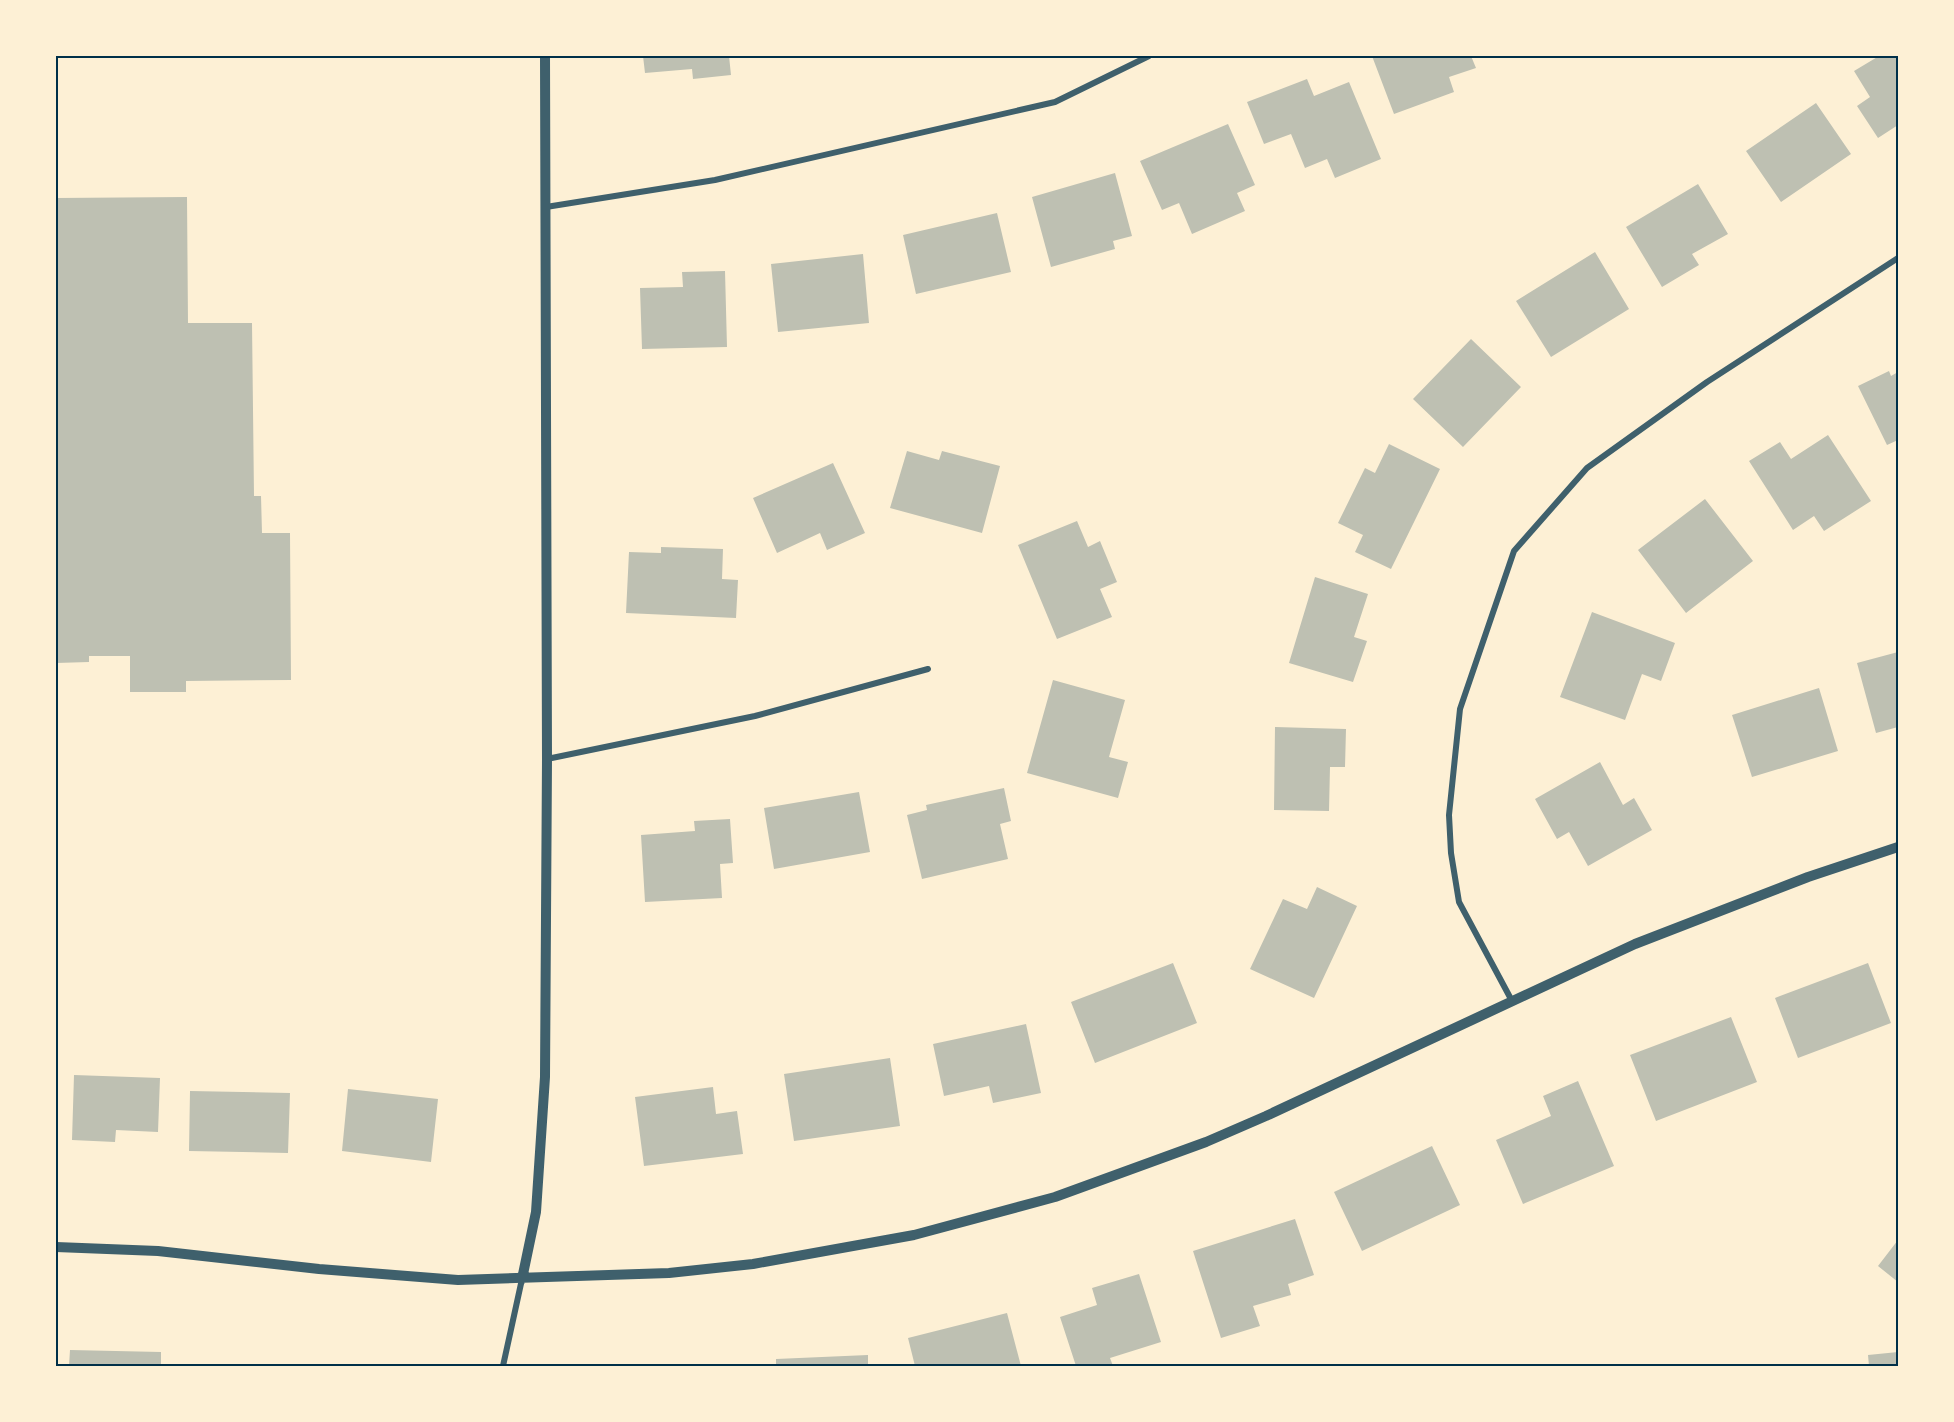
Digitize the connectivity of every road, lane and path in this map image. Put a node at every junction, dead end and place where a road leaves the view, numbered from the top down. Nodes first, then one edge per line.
1 (546, 56) edge
2 (1149, 56) edge
3 (546, 207) junction
4 (1899, 258) edge
5 (928, 669) dead end
6 (547, 759) junction
7 (1899, 847) edge
8 (1512, 1001) junction
9 (56, 1247) edge
10 (522, 1279) junction
11 (503, 1366) edge

1 - 3 street
2 - 3 street
3 - 6 street
4 - 8 street
5 - 6 street
6 - 10 street
7 - 8 street
8 - 10 street
9 - 10 street
10 - 11 street

